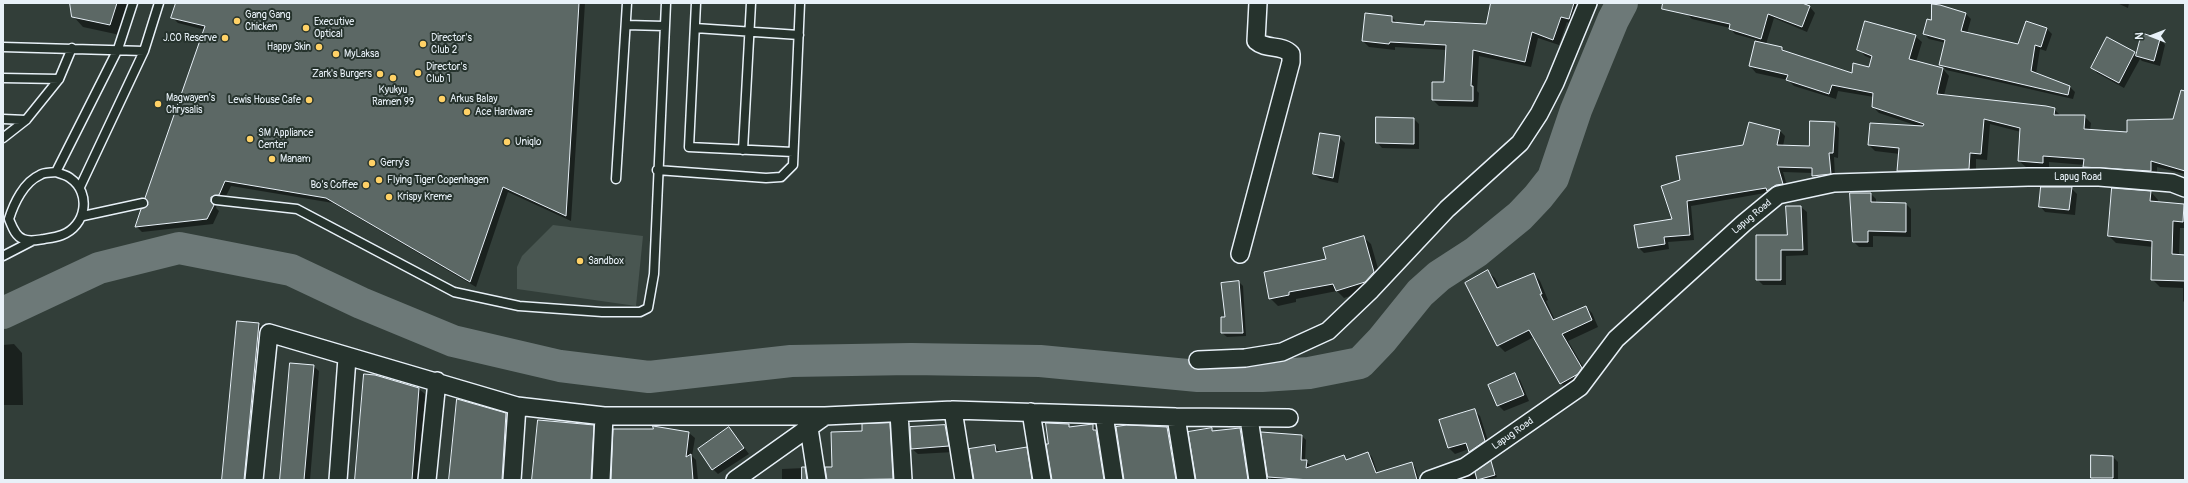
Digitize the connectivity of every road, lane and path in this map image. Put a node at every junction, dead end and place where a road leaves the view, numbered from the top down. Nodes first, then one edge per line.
1 (133, 3) edge
2 (159, 3) edge
3 (627, 3) edge
4 (666, 3) edge
5 (696, 3) edge
6 (751, 3) edge
7 (800, 3) edge
8 (1258, 3) edge
9 (1588, 3) edge
10 (626, 24) junction
11 (664, 26) junction
12 (695, 28) junction
13 (749, 31) junction
14 (799, 34) junction
15 (3, 47) edge
16 (72, 48) junction
17 (118, 49) junction
18 (144, 51) junction
19 (3, 78) edge
20 (59, 79) junction
21 (3, 118) edge
22 (26, 120) junction
23 (3, 138) edge
24 (743, 150) junction
25 (794, 152) junction
26 (657, 170) junction
27 (56, 172) junction
28 (616, 179) dead end
29 (80, 187) junction
30 (2185, 188) edge
31 (216, 200) dead end
32 (143, 203) dead end
33 (83, 216) junction
34 (6, 220) edge
35 (32, 241) junction
36 (1240, 254) dead end
37 (3, 256) edge
38 (347, 358) junction
39 (1198, 360) dead end
40 (437, 381) junction
41 (517, 406) junction
42 (953, 410) junction
43 (1031, 412) junction
44 (899, 413) junction
45 (1104, 415) junction
46 (604, 416) junction
47 (826, 416) junction
48 (1176, 417) junction
49 (1249, 418) junction
50 (1288, 418) dead end
51 (810, 428) junction
52 (254, 480) edge
53 (338, 480) edge
54 (428, 480) edge
55 (512, 480) edge
56 (601, 480) edge
57 (735, 480) edge
58 (816, 480) edge
59 (903, 480) edge
60 (964, 480) edge
61 (1042, 480) edge
62 (1114, 480) edge
63 (1186, 480) edge
64 (1258, 480) edge
65 (1429, 480) edge

1 - 17 lane
2 - 18 lane
3 - 10 lane
4 - 11 lane
5 - 12 lane
6 - 13 lane
7 - 14 lane
8 - 36 street
9 - 39 street
10 - 11 lane
10 - 28 lane
11 - 26 lane
12 - 13 lane
12 - 24 lane
13 - 14 lane
13 - 24 lane
14 - 25 lane
15 - 16 lane
16 - 17 lane
16 - 20 lane
17 - 18 lane
17 - 27 lane
18 - 29 lane
19 - 20 lane
20 - 22 lane
21 - 22 lane
22 - 23 lane
24 - 25 lane
25 - 26 lane
26 - 31 lane
27 - 29 lane
27 - 34 lane
29 - 33 lane
30 - 65 street, Lapug Road
32 - 33 lane
33 - 35 lane
34 - 35 lane
35 - 37 lane
38 - 40 street
38 - 52 street
38 - 53 street
40 - 41 street
40 - 54 street
41 - 46 street
41 - 55 street
42 - 43 street
42 - 44 street
42 - 60 street
43 - 45 street
43 - 61 street
44 - 47 street
44 - 59 street
45 - 48 street
45 - 62 street
46 - 47 street
46 - 56 street
47 - 51 street
48 - 49 street
48 - 63 street
49 - 50 street
49 - 64 street
51 - 57 street
51 - 58 street

